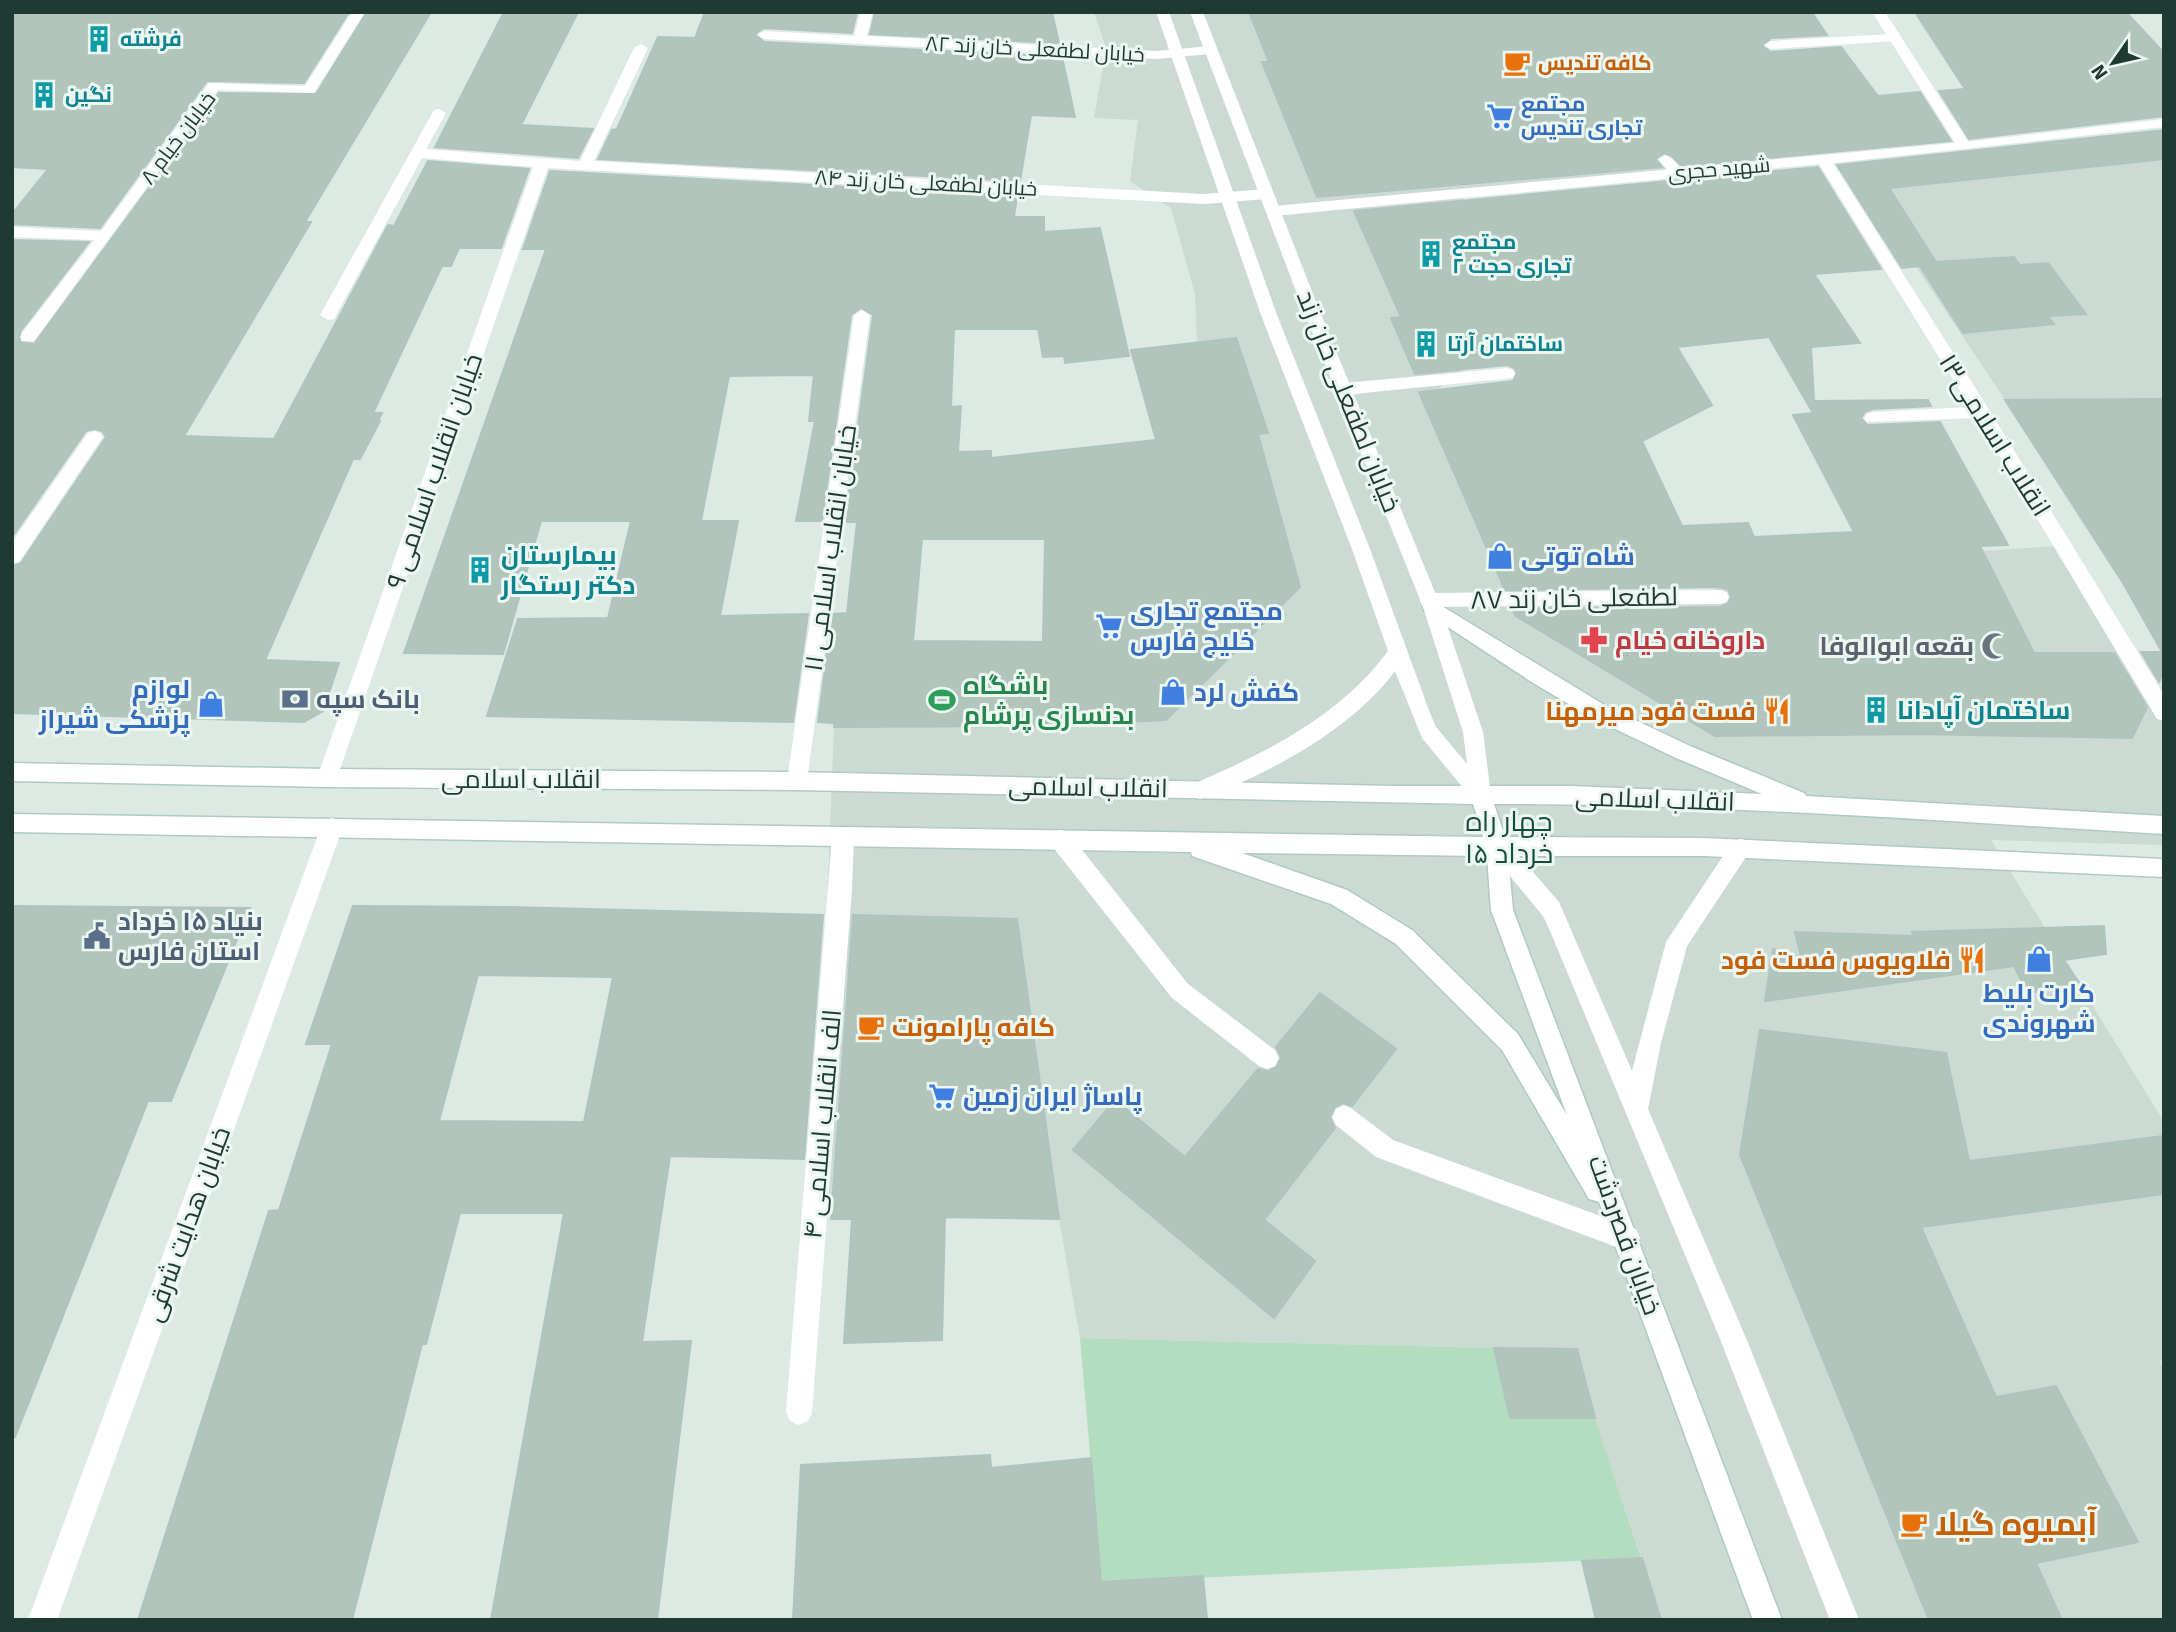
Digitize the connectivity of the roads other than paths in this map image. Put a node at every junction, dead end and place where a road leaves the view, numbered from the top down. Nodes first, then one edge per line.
1 (359, 12) edge
2 (867, 12) edge
3 (1162, 12) edge
4 (1196, 12) edge
5 (1878, 12) edge
6 (764, 35) dead end
7 (1892, 38) junction
8 (859, 40) junction
9 (1772, 45) dead end
10 (641, 48) dead end
11 (1210, 50) junction
12 (1177, 54) junction
13 (439, 113) dead end
14 (2164, 123) edge
15 (1964, 146) junction
16 (418, 153) junction
17 (1665, 159) dead end
18 (1823, 159) junction
19 (542, 163) junction
20 (586, 164) junction
21 (1677, 173) junction
22 (1266, 194) junction
23 (1230, 198) junction
24 (1274, 211) junction
25 (12, 232) edge
26 (105, 236) junction
27 (328, 315) dead end
28 (862, 315) dead end
29 (28, 337) dead end
30 (1507, 374) dead end
31 (1344, 389) junction
32 (1982, 412) junction
33 (1873, 418) dead end
34 (94, 437) dead end
35 (12, 557) edge
36 (1720, 597) dead end
37 (1430, 603) junction
38 (1397, 653) junction
39 (2164, 713) edge
40 (12, 772) edge
41 (327, 778) junction
42 (797, 781) junction
43 (1200, 790) junction
44 (1481, 795) junction
45 (1812, 805) junction
46 (12, 823) edge
47 (2164, 825) edge
48 (331, 827) junction
49 (843, 837) junction
50 (1060, 839) junction
51 (1174, 841) junction
52 (1497, 847) junction
53 (1741, 848) junction
54 (2164, 868) edge
55 (1267, 1058) dead end
56 (1636, 1111) junction
57 (1344, 1116) dead end
58 (1627, 1238) junction
59 (799, 1412) dead end
60 (42, 1620) edge
61 (1768, 1620) edge
62 (1845, 1620) edge

1 - 26 street, خیابان خیام ۸
2 - 8 street
3 - 12 street
4 - 11 street, خیابان لطفعلی خان زند
5 - 7 street
6 - 8 street, خیابان لطفعلی خان زند ۸۲
7 - 9 street
7 - 15 street
8 - 12 street, خیابان لطفعلی خان زند ۸۲
10 - 20 street
11 - 12 street, خیابان لطفعلی خان زند ۸۲
11 - 22 street, خیابان لطفعلی خان زند
12 - 23 street
13 - 16 street
14 - 15 street, شهید حجری
15 - 18 street, شهید حجری
16 - 19 street, خیابان لطفعلی خان زند ۸۴
16 - 27 street
17 - 21 street
18 - 21 street, شهید حجری
18 - 32 street, انقلاب اسلامی۱۳
19 - 20 street, خیابان لطفعلی خان زند ۸۴
19 - 41 street, خیابان انقلاب اسلامی ۹
20 - 23 street, خیابان لطفعلی خان زند ۸۴
21 - 24 street, شهید حجری
22 - 23 street, خیابان لطفعلی خان زند ۸۴
22 - 24 street, خیابان لطفعلی خان زند
23 - 38 street
24 - 31 street, خیابان لطفعلی خان زند
25 - 26 street
26 - 29 street, خیابان خیام ۸
28 - 42 street, خیابان انقلاب اسلامی ۱۱
30 - 31 street
31 - 37 street, خیابان لطفعلی خان زند
32 - 33 street
32 - 39 street, انقلاب اسلامی۱۳
34 - 35 street
36 - 37 street, لطفعلی خان زند ۸۷
37 - 44 street, خیابان لطفعلی خان زند
37 - 45 street
38 - 43 street
38 - 44 street
40 - 41 street, انقلاب اسلامی
41 - 42 street, انقلاب اسلامی
42 - 43 street, انقلاب اسلامی
43 - 44 street, انقلاب اسلامی
44 - 45 street, انقلاب اسلامی
44 - 52 street
45 - 47 street, انقلاب اسلامی
46 - 48 street, انقلاب اسلامی
48 - 49 street, انقلاب اسلامی
48 - 60 street, خیابان هدایت شرقی
49 - 50 street, انقلاب اسلامی
49 - 59 street, ۴ الف انقلاب اسلامی
50 - 51 street, انقلاب اسلامی
50 - 55 street
51 - 52 street, انقلاب اسلامی
51 - 58 street
52 - 53 street, انقلاب اسلامی
52 - 56 street
52 - 58 street, خیابان قصردشت
53 - 54 street, انقلاب اسلامی
53 - 56 street
56 - 62 street
57 - 58 street
58 - 61 street, خیابان قصردشت

